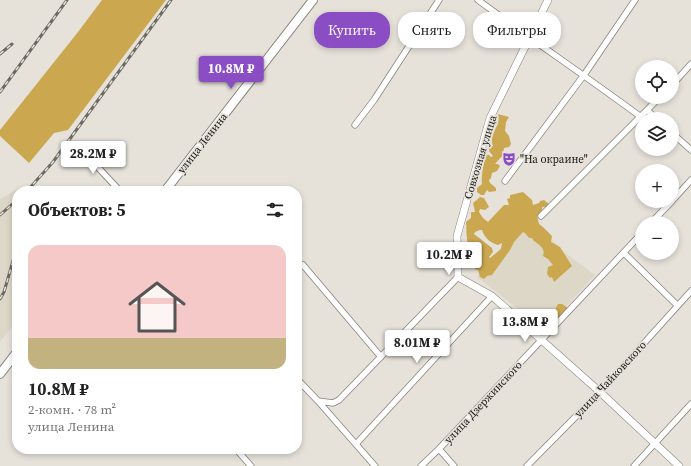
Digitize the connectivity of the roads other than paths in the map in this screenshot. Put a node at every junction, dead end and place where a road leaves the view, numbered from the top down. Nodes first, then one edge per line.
1 (313, 0) edge
2 (439, 0) edge
3 (478, 0) edge
4 (548, 0) edge
5 (635, 0) edge
6 (494, 12) edge
7 (542, 12) edge
8 (524, 48) edge
9 (544, 48) edge
10 (691, 64) edge
11 (584, 75) junction
12 (679, 77) edge
13 (654, 104) edge
14 (648, 111) edge
15 (635, 113) edge
16 (635, 123) edge
17 (355, 125) dead end
18 (679, 139) edge
19 (79, 147) dead end
20 (691, 150) edge
21 (691, 180) edge
22 (505, 181) dead end
23 (115, 186) edge
24 (169, 186) edge
25 (679, 193) edge
26 (665, 208) edge
27 (541, 216) dead end
28 (658, 216) edge
29 (635, 241) edge
30 (624, 253) junction
31 (303, 264) dead end
32 (458, 277) junction
33 (691, 290) edge
34 (492, 296) junction
35 (677, 305) junction
36 (541, 339) junction
37 (381, 356) junction
38 (12, 358) edge
39 (0, 374) edge
40 (302, 384) edge
41 (600, 392) junction
42 (318, 401) junction
43 (691, 404) edge
44 (356, 444) junction
45 (655, 444) junction
46 (439, 450) junction
47 (240, 454) edge
48 (251, 466) edge
49 (375, 466) edge
50 (421, 466) edge
51 (454, 466) edge
52 (527, 466) edge
53 (634, 466) edge
54 (679, 466) edge

1 - 24 main road, улица Ленина
2 - 17 street
3 - 6 street
4 - 7 street, Совхозная улица
5 - 11 street
8 - 32 street, Совхозная улица
9 - 11 street
10 - 12 street
11 - 15 street
11 - 22 street
13 - 14 street
16 - 27 street
18 - 20 street
19 - 23 street
21 - 25 street
26 - 28 street
29 - 30 street, улица Дзержинского
30 - 35 street
30 - 36 street, улица Дзержинского
31 - 37 street
32 - 34 street
32 - 37 street
33 - 35 street, улица Чайковского
34 - 36 street
34 - 44 street
35 - 41 street, улица Чайковского
36 - 41 street
36 - 46 street, улица Дзержинского
37 - 42 street
38 - 39 main road
40 - 42 street
41 - 45 street
41 - 52 street, улица Чайковского
42 - 44 street
43 - 45 street
44 - 49 street
45 - 53 street
45 - 54 street
46 - 50 street, улица Дзержинского
46 - 51 street
47 - 48 street

